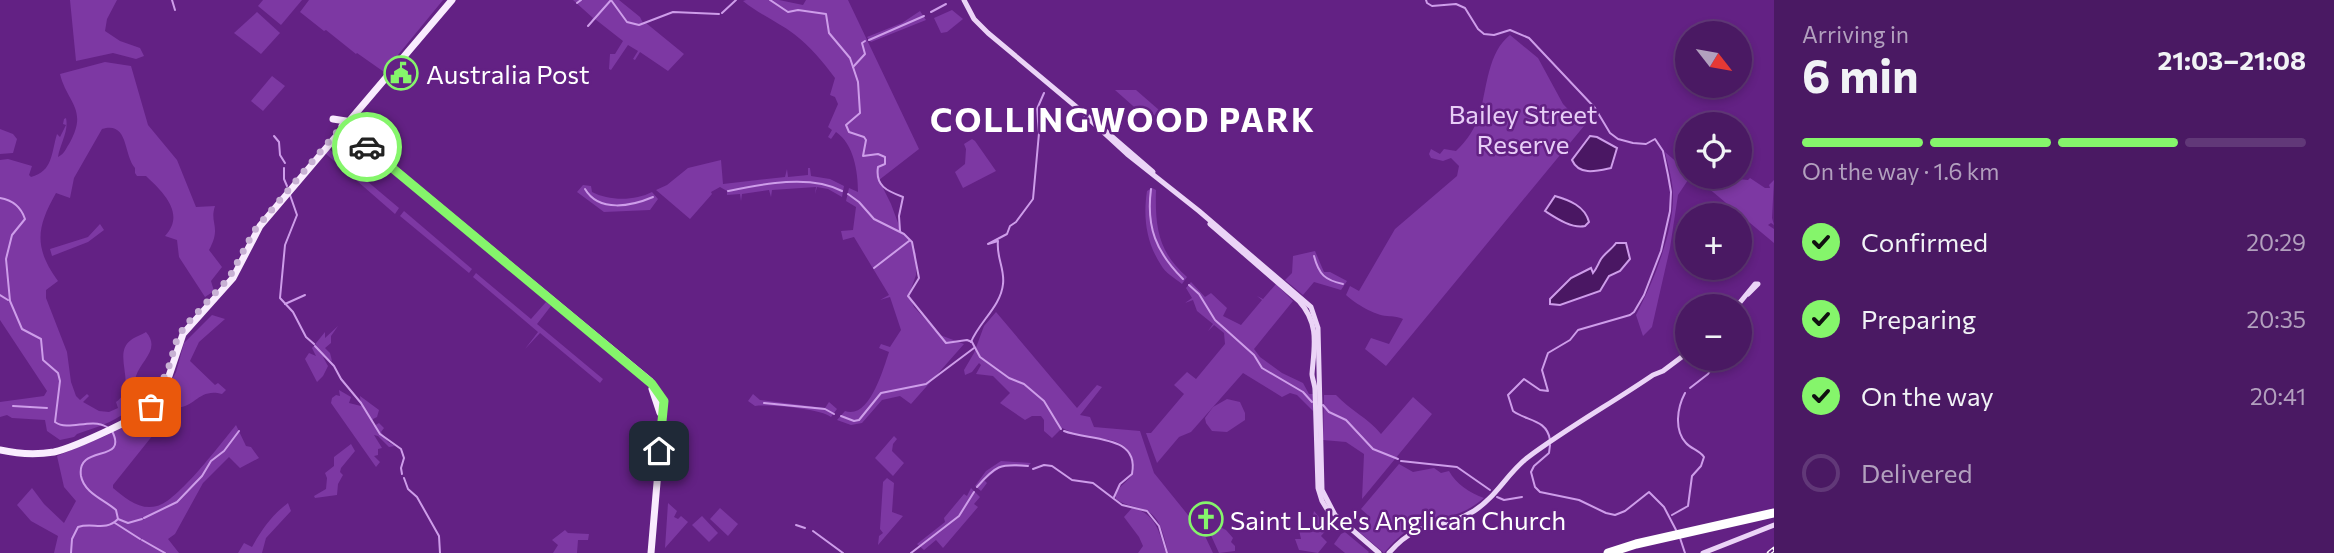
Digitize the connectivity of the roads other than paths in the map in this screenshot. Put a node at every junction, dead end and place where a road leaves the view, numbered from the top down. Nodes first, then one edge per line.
1 (450, 0) edge
2 (963, 0) edge
3 (341, 126) junction
4 (366, 147) junction
5 (375, 158) junction
6 (419, 190) junction
7 (425, 199) junction
8 (1755, 286) dead end
9 (222, 290) junction
10 (1748, 294) edge
11 (1675, 361) edge
12 (1317, 375) junction
13 (659, 400) junction
14 (0, 448) edge
15 (1774, 513) edge
16 (1774, 520) edge
17 (1774, 526) edge
18 (1689, 535) junction
19 (1668, 539) junction
20 (1391, 552) edge
21 (650, 553) edge
22 (1374, 553) edge
23 (1379, 553) edge
24 (1608, 553) edge
25 (1626, 553) edge
26 (1703, 553) edge

1 - 3 main road
1 - 3 main road
2 - 12 main road
3 - 4 main road
3 - 5 main road
3 - 9 main road
3 - 9 main road
4 - 5 main road
4 - 6 main road
5 - 7 main road
6 - 7 main road
6 - 13 main road
7 - 13 main road
8 - 10 main road
9 - 14 main road
11 - 20 main road
12 - 22 main road
12 - 23 main road
13 - 21 main road
15 - 18 highway
16 - 18 highway
17 - 26 main road
18 - 19 highway
19 - 24 highway
19 - 25 highway

